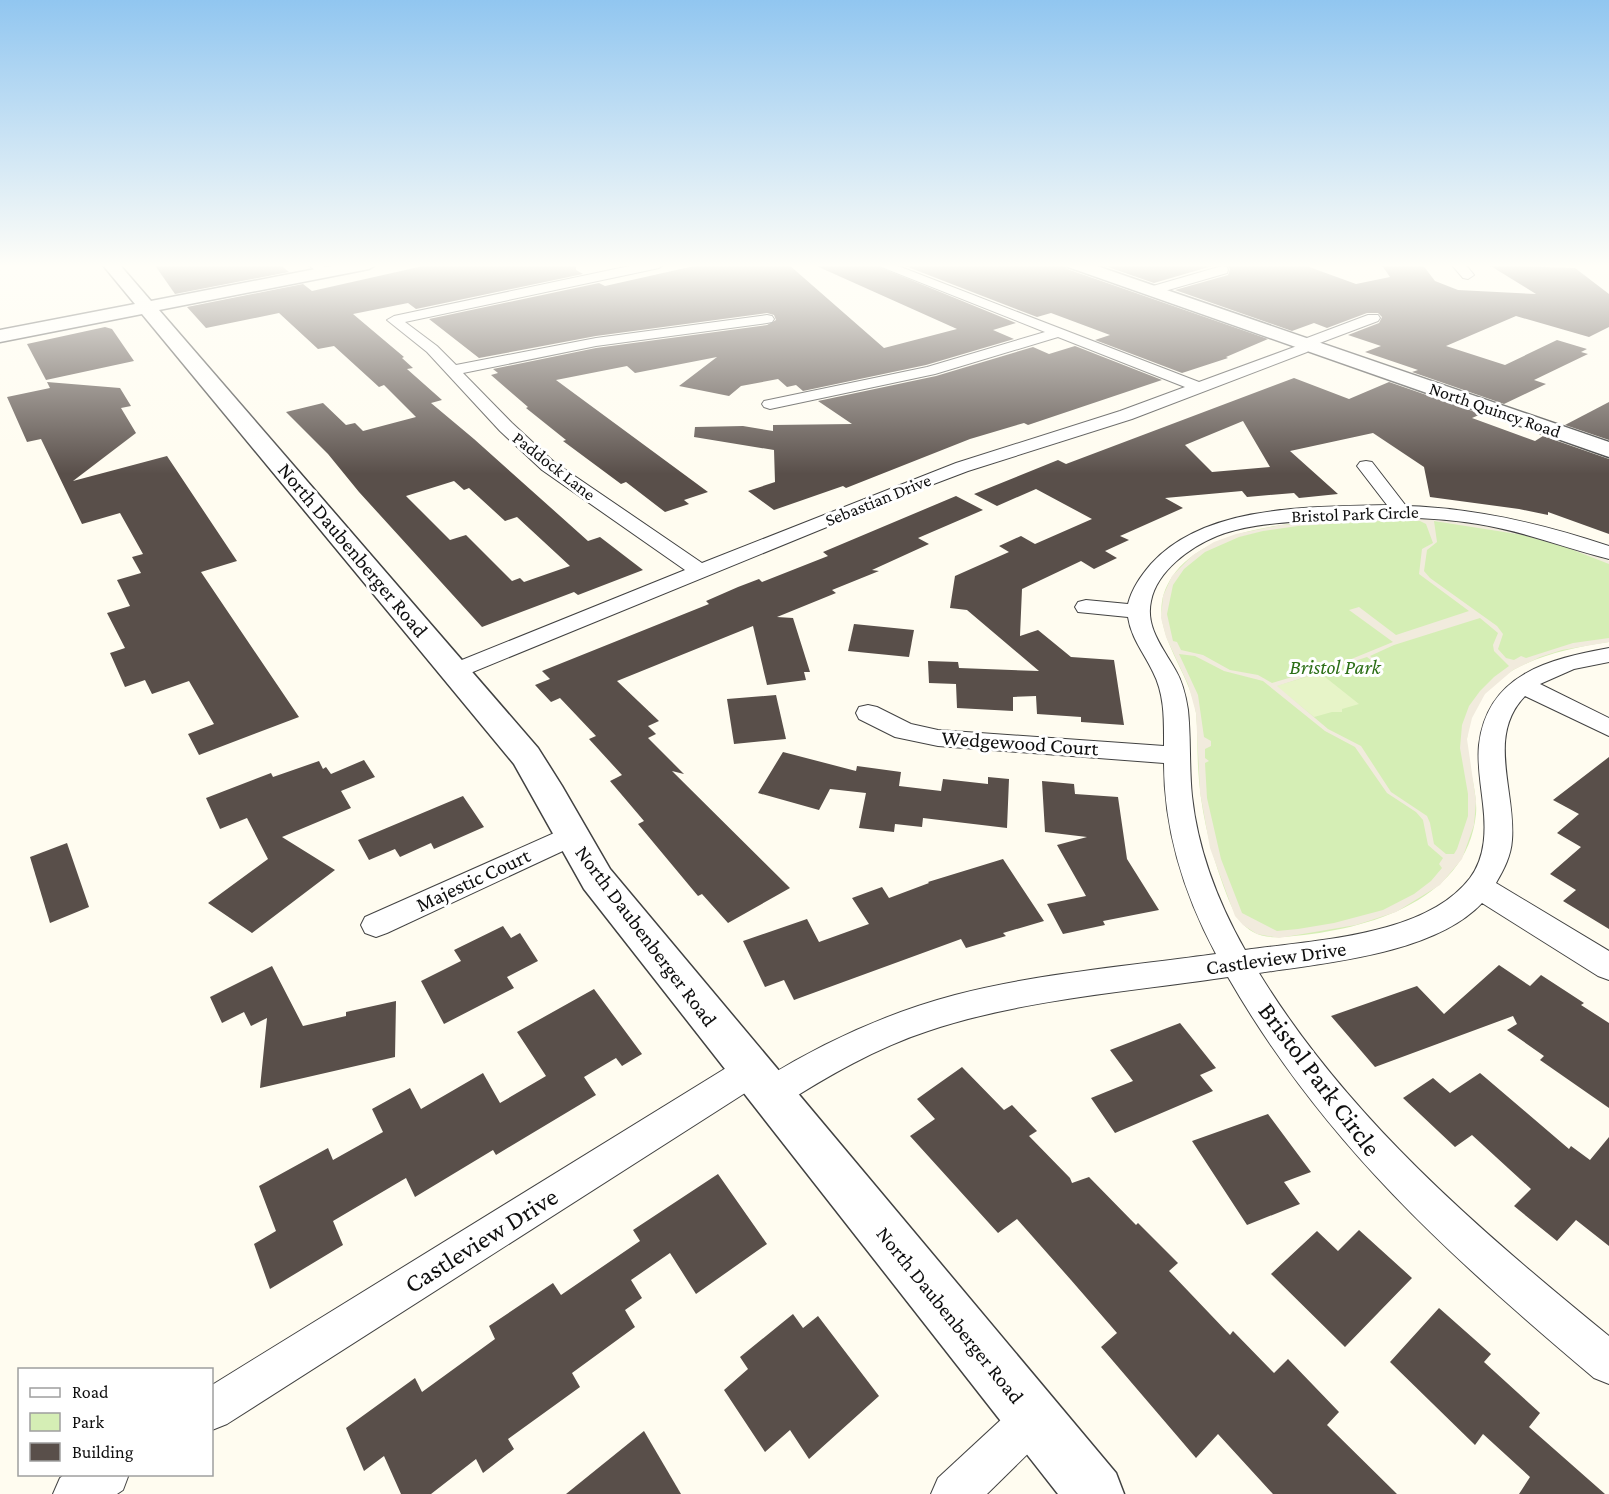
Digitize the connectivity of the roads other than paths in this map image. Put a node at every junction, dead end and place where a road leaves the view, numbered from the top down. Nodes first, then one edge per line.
1 (169, 334) edge
2 (412, 334) edge
3 (661, 334) edge
4 (1053, 334) edge
5 (1063, 334) edge
6 (1274, 334) edge
7 (1331, 334) edge
8 (1307, 345) junction
9 (453, 370) junction
10 (1200, 388) junction
11 (770, 405) dead end
12 (1609, 450) edge
13 (1366, 466) dead end
14 (1401, 510) junction
15 (1609, 553) edge
16 (701, 572) junction
17 (1086, 607) dead end
18 (1138, 611) junction
19 (1609, 655) edge
20 (455, 671) junction
21 (1522, 685) junction
22 (868, 713) dead end
23 (1609, 728) edge
24 (1177, 755) junction
25 (570, 836) junction
26 (1480, 887) junction
27 (376, 925) dead end
28 (1237, 963) junction
29 (1609, 968) edge
30 (760, 1082) junction
31 (1609, 1363) edge
32 (213, 1408) edge
33 (1034, 1418) junction
34 (104, 1476) edge
35 (76, 1494) edge
36 (954, 1494) edge
37 (1095, 1494) edge

1 - 20 street, North Daubenberger Road
2 - 9 street, Paddock Lane
3 - 9 street
4 - 11 street
5 - 10 street
6 - 8 street, North Quincy Road
7 - 8 street, Sebastian Drive
8 - 10 street, Sebastian Drive
8 - 12 street, North Quincy Road
9 - 16 street, Paddock Lane
10 - 16 street, Sebastian Drive
13 - 14 street
14 - 15 street, Bristol Park Circle
14 - 18 street, Bristol Park Circle
16 - 20 street, Sebastian Drive
17 - 18 street
18 - 24 street, Bristol Park Circle
19 - 21 street, Castleview Drive
20 - 25 street, North Daubenberger Road
21 - 23 street
21 - 26 street, Castleview Drive
22 - 24 street, Wedgewood Court
24 - 28 street, Bristol Park Circle
25 - 27 street, Majestic Court
25 - 30 street, North Daubenberger Road
26 - 28 street, Castleview Drive
26 - 29 street
28 - 30 street, Castleview Drive
28 - 31 street, Bristol Park Circle
30 - 32 street, Castleview Drive
30 - 33 street, North Daubenberger Road
33 - 36 street
33 - 37 street, North Daubenberger Road
34 - 35 street

